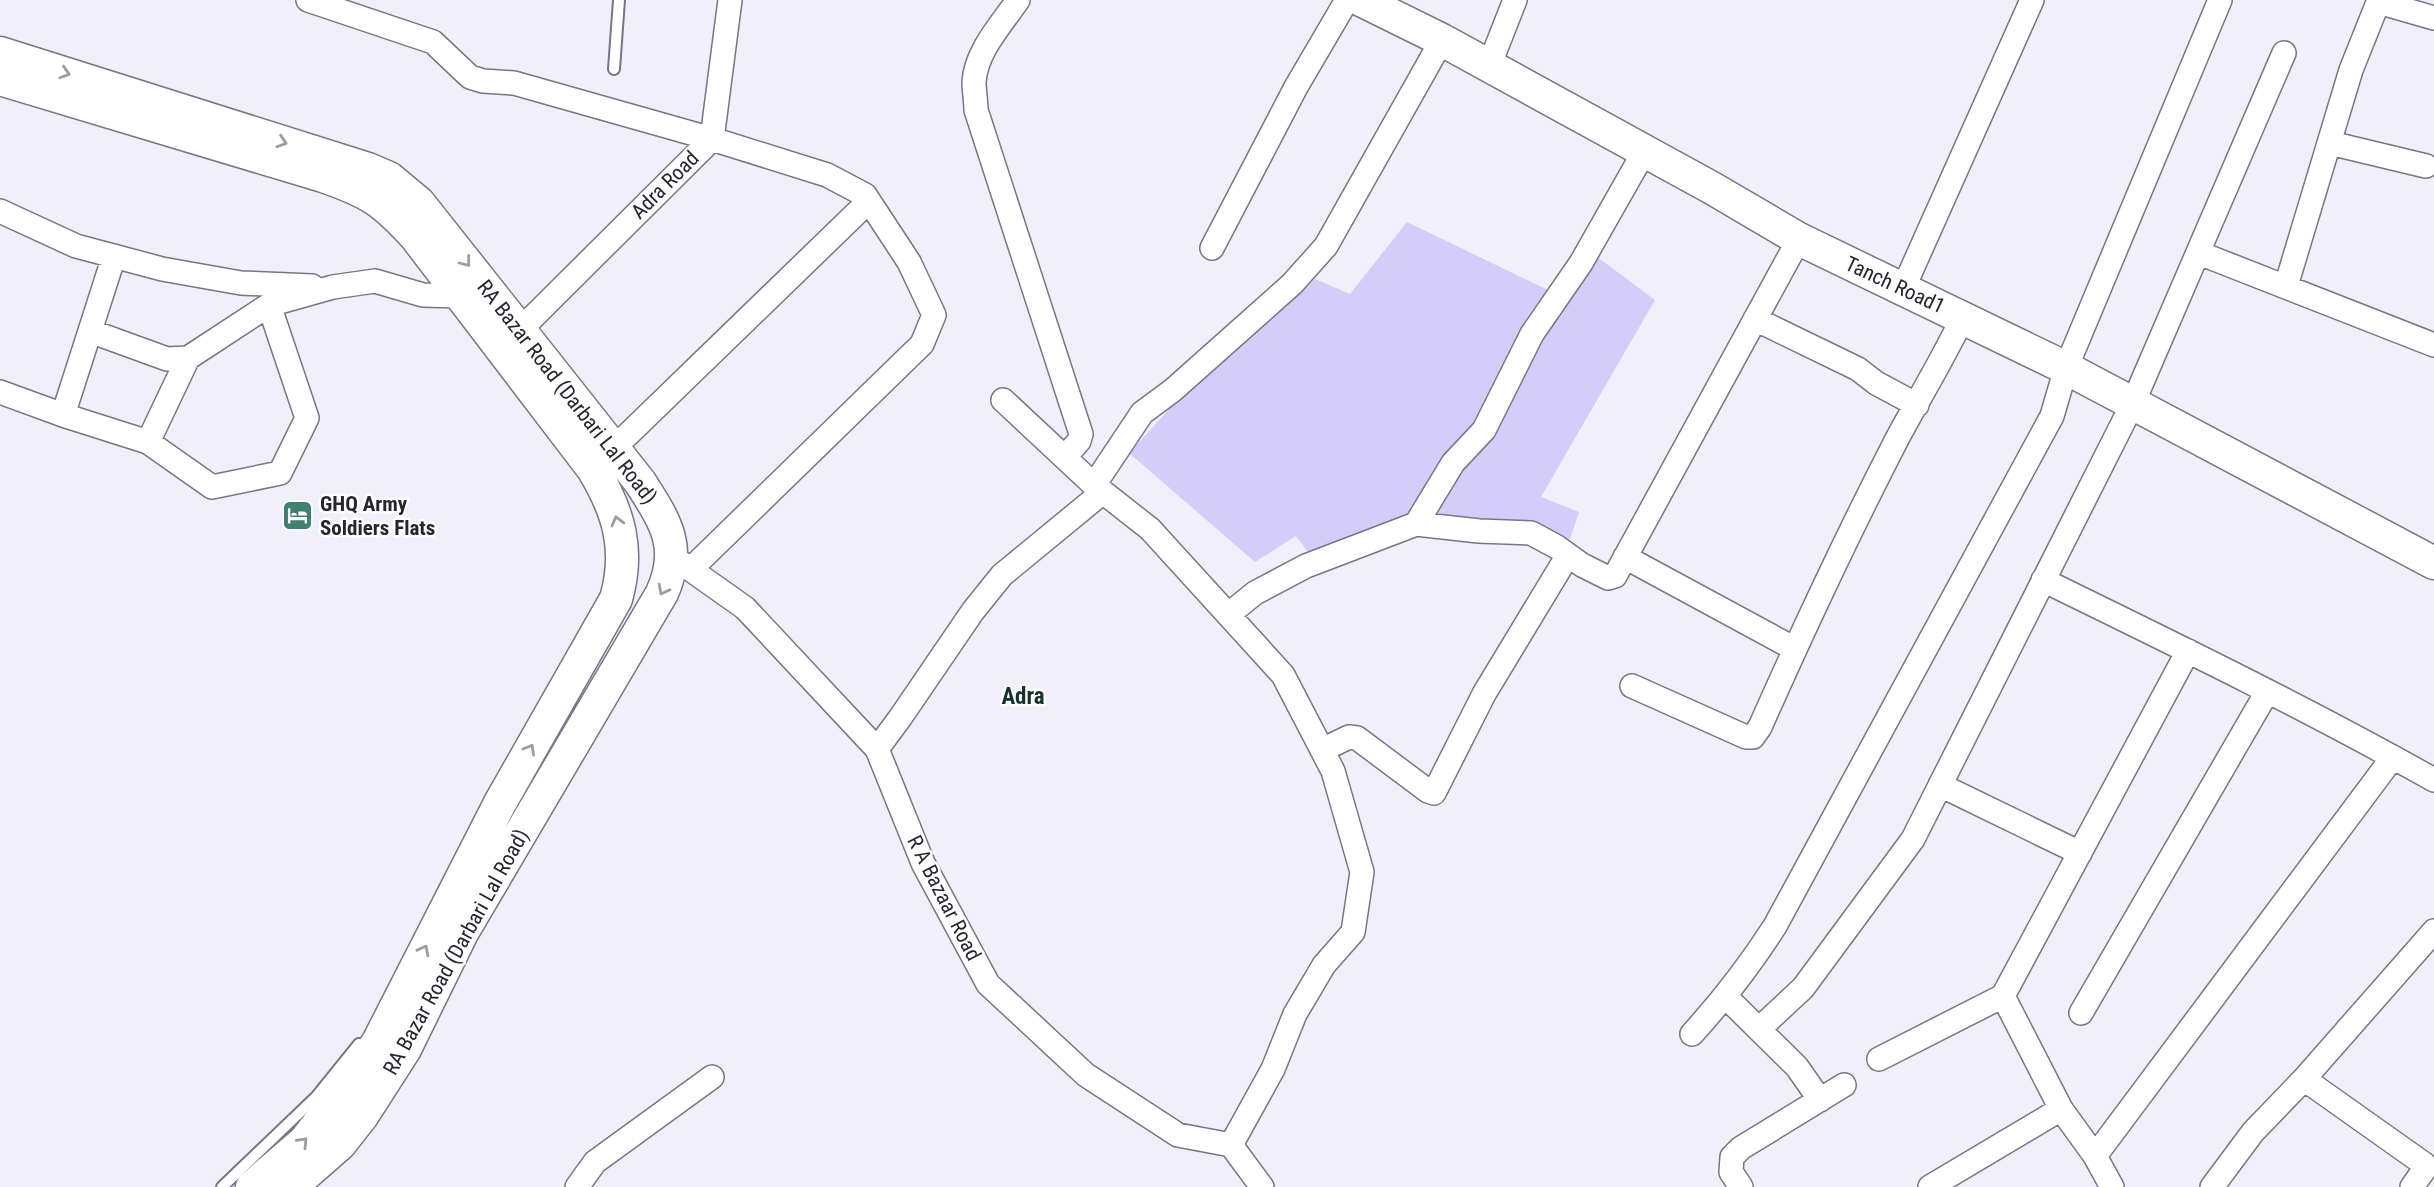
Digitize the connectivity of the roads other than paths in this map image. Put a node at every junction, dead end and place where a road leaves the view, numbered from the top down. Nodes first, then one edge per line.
1 (308, 0) edge
2 (619, 0) edge
3 (730, 0) edge
4 (1018, 0) edge
5 (1347, 0) edge
6 (1361, 0) edge
7 (1515, 0) edge
8 (2032, 0) edge
9 (2220, 0) edge
10 (2379, 1) edge
11 (2434, 18) edge
12 (1442, 40) junction
13 (0, 53) edge
14 (2284, 53) dead end
15 (1489, 66) junction
16 (614, 69) dead end
17 (0, 79) edge
18 (712, 139) junction
19 (2330, 143) junction
20 (1644, 152) junction
21 (2426, 166) dead end
22 (869, 201) junction
23 (0, 211) edge
24 (1799, 239) junction
25 (1212, 248) dead end
26 (2199, 253) junction
27 (114, 256) junction
28 (2287, 286) junction
29 (333, 287) junction
30 (1903, 289) junction
31 (461, 296) junction
32 (269, 304) junction
33 (1963, 317) junction
34 (1755, 319) junction
35 (520, 330) junction
36 (90, 331) junction
37 (2432, 337) edge
38 (188, 358) junction
39 (2066, 368) junction
40 (0, 392) edge
41 (1003, 400) dead end
42 (2133, 403) junction
43 (1917, 405) junction
44 (63, 415) junction
45 (148, 442) junction
46 (614, 448) junction
47 (1065, 457) junction
48 (1099, 488) junction
49 (1416, 524) junction
50 (1568, 555) junction
51 (1625, 558) junction
52 (682, 563) junction
53 (2434, 563) edge
54 (2043, 580) junction
55 (1229, 614) junction
56 (1795, 649) junction
57 (2188, 651) junction
58 (1632, 686) dead end
59 (2267, 692) junction
60 (877, 749) junction
61 (1322, 750) junction
62 (2393, 757) junction
63 (2434, 780) edge
64 (1940, 785) junction
65 (2080, 853) junction
66 (2434, 931) edge
67 (405, 988) junction
68 (2003, 996) junction
69 (1726, 997) junction
70 (2081, 1013) dead end
71 (1759, 1030) junction
72 (1692, 1034) dead end
73 (1879, 1059) dead end
74 (712, 1077) dead end
75 (2304, 1079) junction
76 (1844, 1085) dead end
77 (1820, 1100) junction
78 (2061, 1109) junction
79 (1231, 1146) junction
80 (2095, 1156) junction
81 (222, 1187) edge
82 (252, 1187) edge
83 (291, 1187) edge
84 (577, 1187) edge
85 (1262, 1187) edge
86 (1741, 1187) edge
87 (1930, 1187) edge
88 (2112, 1187) edge
89 (2212, 1187) edge
90 (2412, 1187) edge

1 - 18 street
2 - 16 lane
3 - 18 street, Adra Road
4 - 47 street
5 - 25 street
6 - 12 main road, Tanch Road1
7 - 15 street
8 - 30 street
9 - 39 street
10 - 11 street
10 - 19 street
12 - 15 main road, Tanch Road1
12 - 48 street
13 -> 35 main road, RA Bazar Road (Darbari Lal Road)
14 - 26 street
15 - 20 main road, Tanch Road1
17 - 31 main road, RA Bazar Road (Darbari Lal Road)
18 - 22 street
18 - 35 street, Adra Road
19 - 21 street
19 - 28 street
20 - 24 main road, Tanch Road1
20 - 49 street
22 - 46 street
22 - 52 street
23 - 27 street
24 - 30 main road, Tanch Road1
24 - 34 street
26 - 28 street
26 - 42 street
27 - 29 street
27 - 36 street
28 - 37 street
29 - 31 street
29 - 32 street
30 - 33 main road, Tanch Road1
67 -> 31 main road, RA Bazar Road (Darbari Lal Road)
32 - 38 street
32 - 45 street
33 - 39 main road, Tanch Road1
33 - 43 street
34 - 43 street
34 - 51 street
35 - 46 main road, RA Bazar Road (Darbari Lal Road)
36 - 38 street
36 - 44 street
38 - 45 street
39 - 42 main road, Tanch Road1
39 - 69 street
40 - 44 street
41 - 47 street
42 - 53 main road, Tanch Road1
42 - 54 street
43 - 56 street
44 - 45 street
46 - 52 main road, RA Bazar Road (Darbari Lal Road)
47 - 48 street
48 - 55 street
48 - 60 street
49 - 50 street
49 - 55 street
50 - 51 street
50 - 61 street
51 - 56 street
52 - 60 street, R A Bazaar Road
52 -> 83 main road, RA Bazar Road (Darbari Lal Road)
54 - 57 street
54 - 64 street
55 - 61 street
56 - 58 street
57 - 59 street
57 - 65 street
59 - 62 street
59 - 70 street
60 - 79 street, R A Bazaar Road
61 - 79 street
62 - 63 street
62 - 80 street
64 - 65 street
64 - 71 street
65 - 68 street
66 - 75 street
67 - 81 lane
82 -> 67 main road, RA Bazar Road (Darbari Lal Road)
68 - 73 street
68 - 78 street
69 - 71 street
69 - 72 street
71 - 77 street
74 - 84 street
75 - 89 street
75 - 90 street
76 - 77 street
77 - 86 street
78 - 80 street
78 - 87 street
79 - 85 street
80 - 88 street

